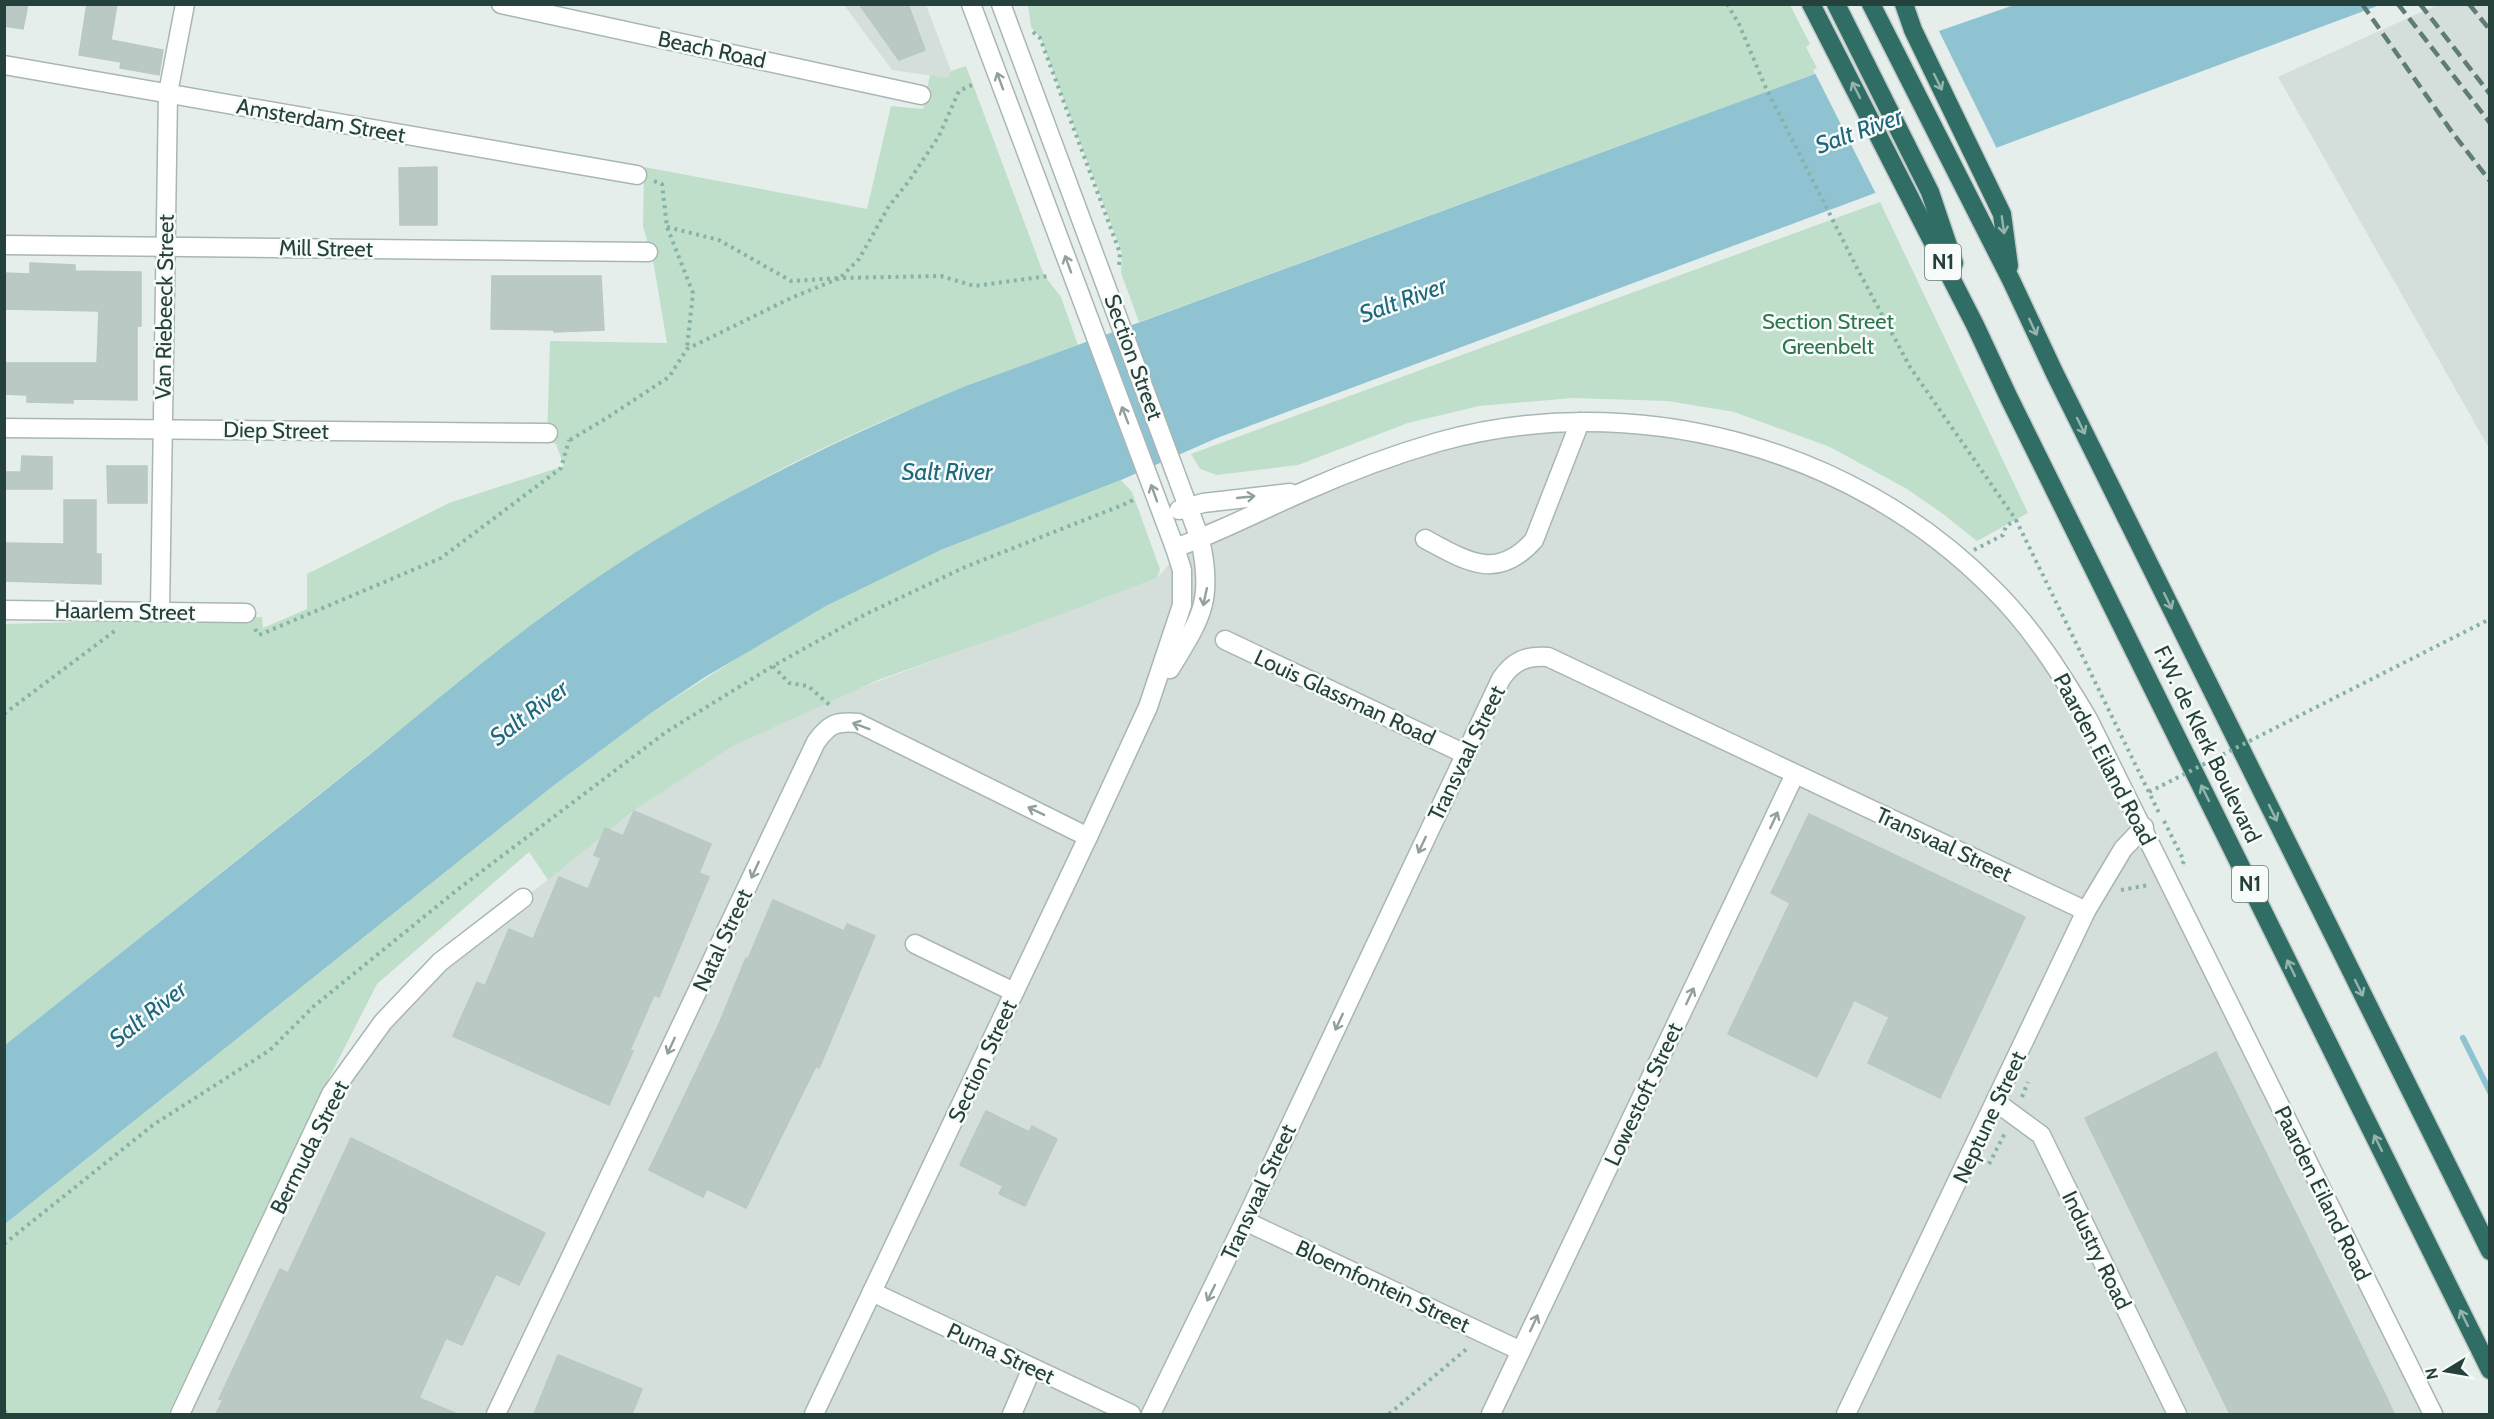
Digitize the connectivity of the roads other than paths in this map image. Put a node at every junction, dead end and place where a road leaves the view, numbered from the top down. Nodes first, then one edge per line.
1 (185, 4) edge
2 (501, 4) edge
3 (971, 4) edge
4 (1001, 4) edge
5 (1798, 4) edge
6 (1811, 4) edge
7 (1836, 4) edge
8 (1871, 4) edge
9 (1904, 4) edge
10 (1827, 35) junction
11 (4, 65) edge
12 (168, 93) junction
13 (921, 95) dead end
14 (637, 175) road end
15 (4, 245) edge
16 (165, 246) junction
17 (648, 252) dead end
18 (2011, 280) junction
19 (1975, 325) junction
20 (1580, 422) junction
21 (4, 428) edge
22 (162, 429) junction
23 (548, 433) road end
24 (1304, 491) junction
25 (1189, 506) junction
26 (1163, 516) junction
27 (1200, 539) junction
28 (1425, 539) dead end
29 (1175, 548) junction
30 (4, 610) edge
31 (160, 612) junction
32 (246, 613) road end
33 (1225, 640) dead end
34 (1148, 707) junction
35 (1465, 754) junction
36 (1795, 774) junction
37 (2144, 827) junction
38 (1088, 837) junction
39 (523, 898) dead end
40 (2086, 911) junction
41 (915, 944) dead end
42 (1014, 992) junction
43 (1996, 1102) junction
44 (1245, 1221) junction
45 (2490, 1251) edge
46 (872, 1292) junction
47 (1521, 1351) junction
48 (1032, 1368) junction
49 (2490, 1370) edge
50 (180, 1414) edge
51 (496, 1414) edge
52 (814, 1414) edge
53 (1012, 1414) edge
54 (1131, 1414) edge
55 (1151, 1414) edge
56 (1491, 1414) edge
57 (1846, 1414) edge
58 (2177, 1414) edge
59 (2433, 1414) edge

1 - 12 street, Van Riebeeck Street
2 - 13 street, Beach Road
26 -> 3 street, Section Street
4 - 25 street, Section Street
5 - 10 highway
6 - 10 highway, N1
7 - 19 highway
8 - 18 highway, N1
9 -> 18 highway
19 -> 10 highway, N1
11 - 12 street, Amsterdam Street
12 - 14 street, Amsterdam Street
12 - 16 street, Van Riebeeck Street
15 - 16 street, Mill Street
16 - 17 street, Mill Street
16 - 22 street, Van Riebeeck Street
18 -> 45 highway, F.W. de Klerk Boulevard / N1
49 -> 19 highway, F.W. de Klerk Boulevard / N1
20 - 24 street, Paarden Eiland Road
20 - 28 street
20 - 37 street, Paarden Eiland Road
21 - 22 street, Diep Street
22 - 23 street, Diep Street
22 - 31 street, Van Riebeeck Street
25 -> 24 street, Paarden Eiland Road
24 - 27 street, Paarden Eiland Road
25 - 26 street, Paarden Eiland Road
25 - 27 street, Section Street
26 - 29 street, Section Street
27 - 29 street, Paarden Eiland Road
27 -> 34 street, Section Street
29 - 34 street, Section Street
30 - 31 street, Haarlem Street
31 - 32 street, Haarlem Street
33 - 35 street, Louis Glassman Road
34 - 38 street, Section Street
35 - 36 street, Transvaal Street
35 -> 44 street, Transvaal Street
36 - 40 street, Transvaal Street
47 -> 36 street, Lowestoft Street
37 - 40 street, Neptune Street
37 - 59 street, Paarden Eiland Road
38 - 42 street, Section Street
38 -> 51 street, Natal Street
39 - 50 street, Bermuda Street
40 - 43 street, Neptune Street
41 - 42 street
42 - 46 street, Section Street
43 - 57 street, Neptune Street
43 - 58 street, Industry Road
44 - 47 street, Bloemfontein Street
44 -> 55 street, Transvaal Street
46 - 48 street, Puma Street
46 - 52 street, Section Street
47 - 56 street, Lowestoft Street
48 - 53 street
48 - 54 street, Puma Street

